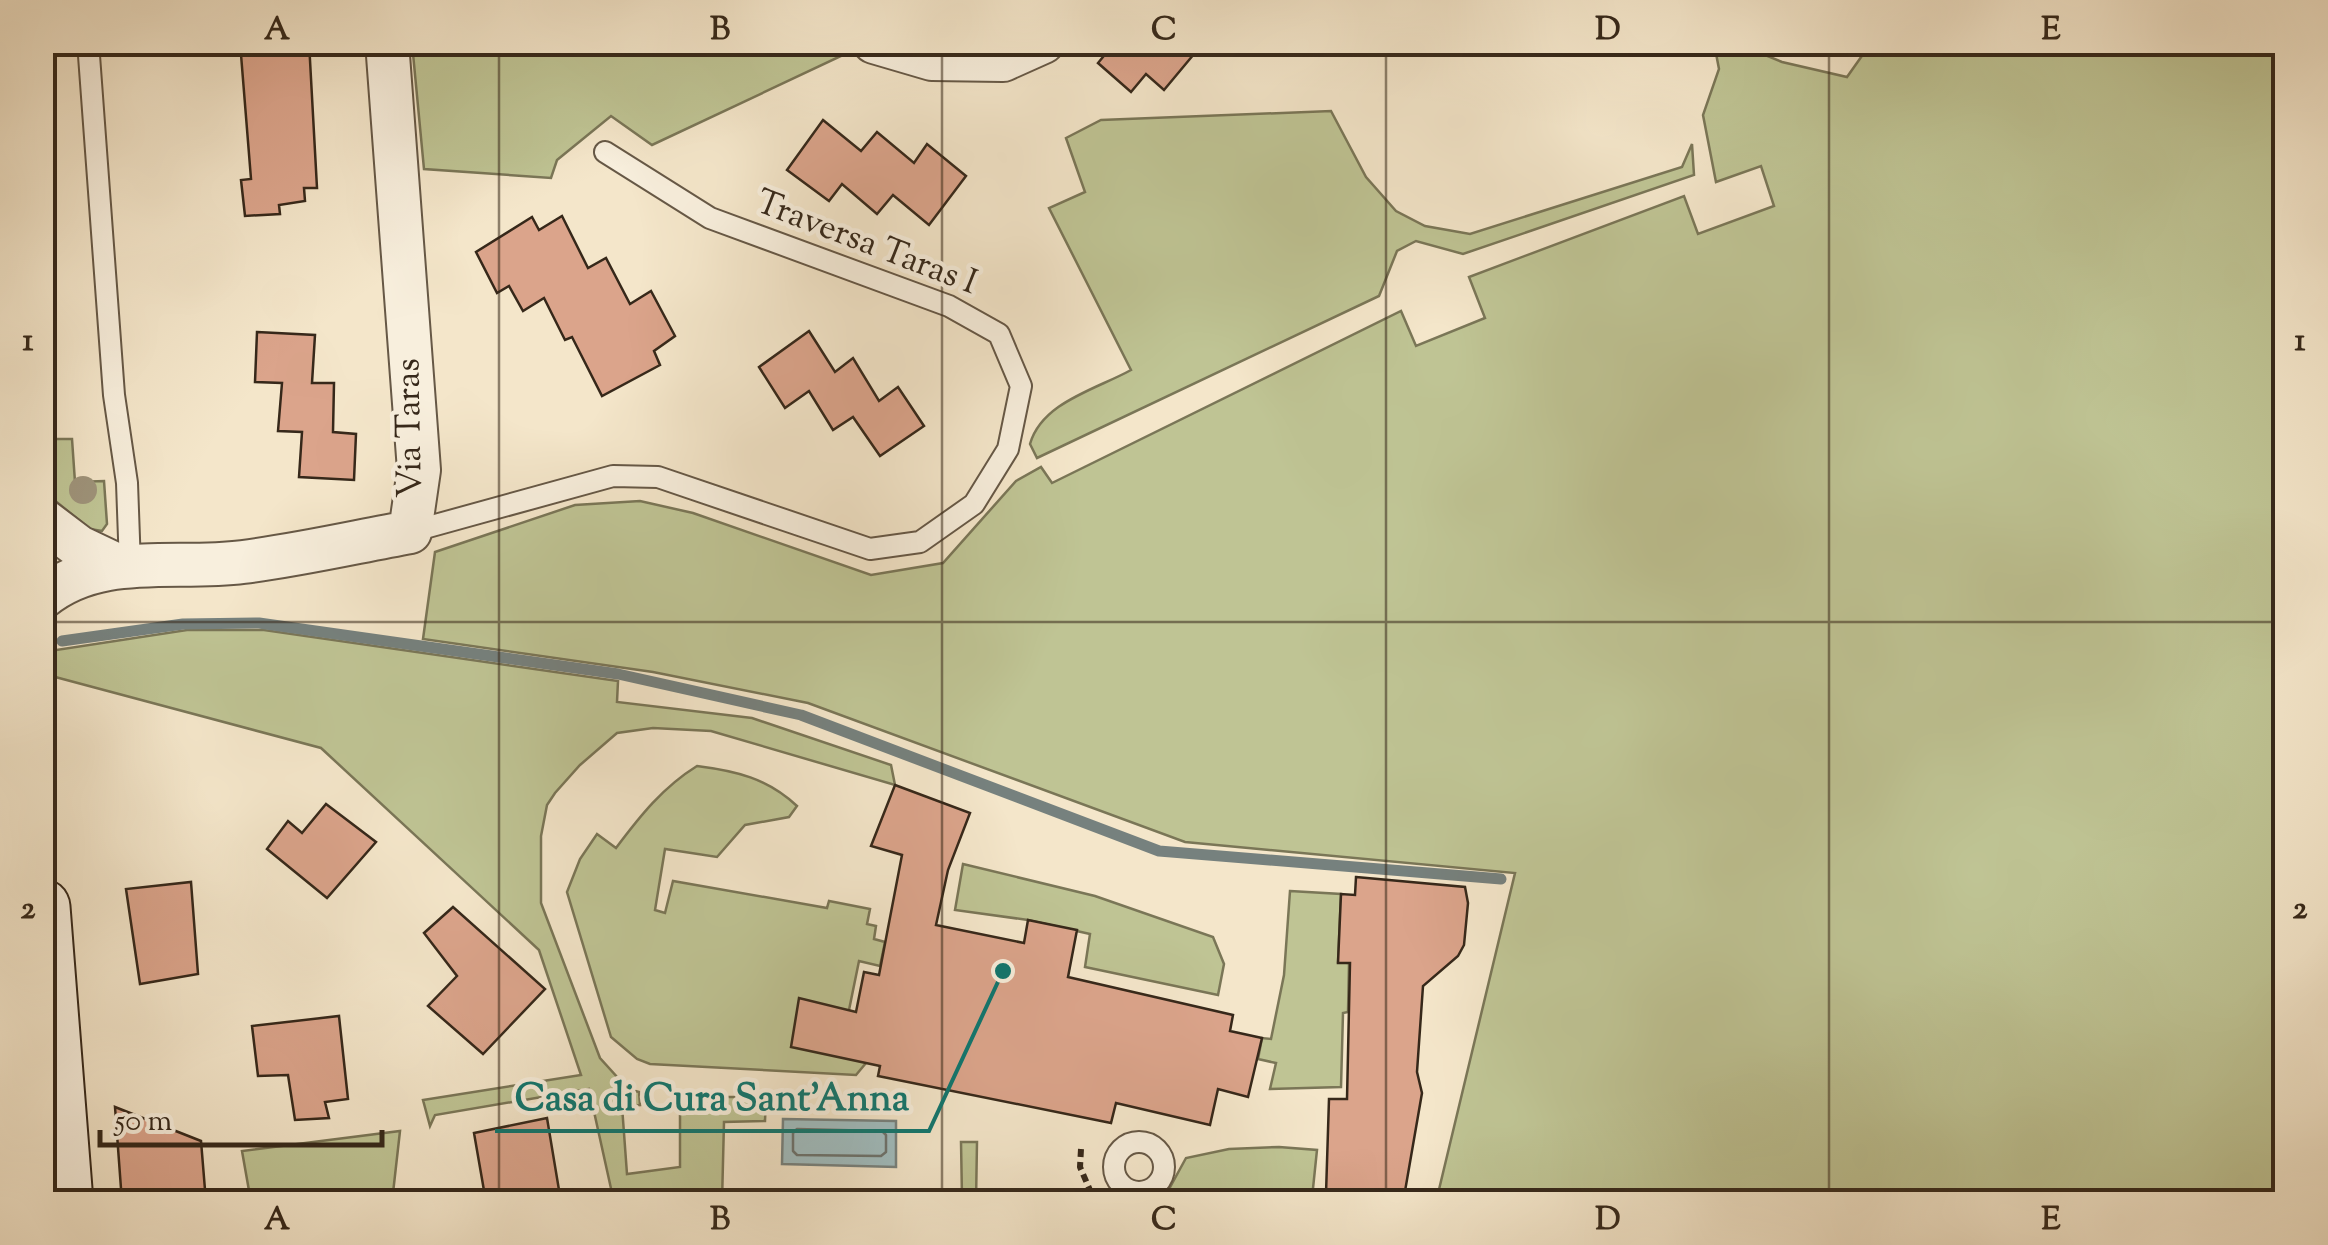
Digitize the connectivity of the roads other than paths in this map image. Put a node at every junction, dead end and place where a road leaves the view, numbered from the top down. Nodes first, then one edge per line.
1 (88, 42) edge
2 (387, 42) edge
3 (874, 42) edge
4 (1043, 42) edge
5 (605, 152) dead end
6 (48, 529) edge
7 (410, 532) junction
8 (125, 566) junction
9 (48, 589) edge
10 (42, 907) edge
11 (65, 1202) edge

1 - 8 lane
2 - 7 street, Via Taras
3 - 4 street
5 - 7 lane, Traversa Taras I
6 - 8 street
7 - 8 street, Via Taras
8 - 9 street
10 - 11 street

